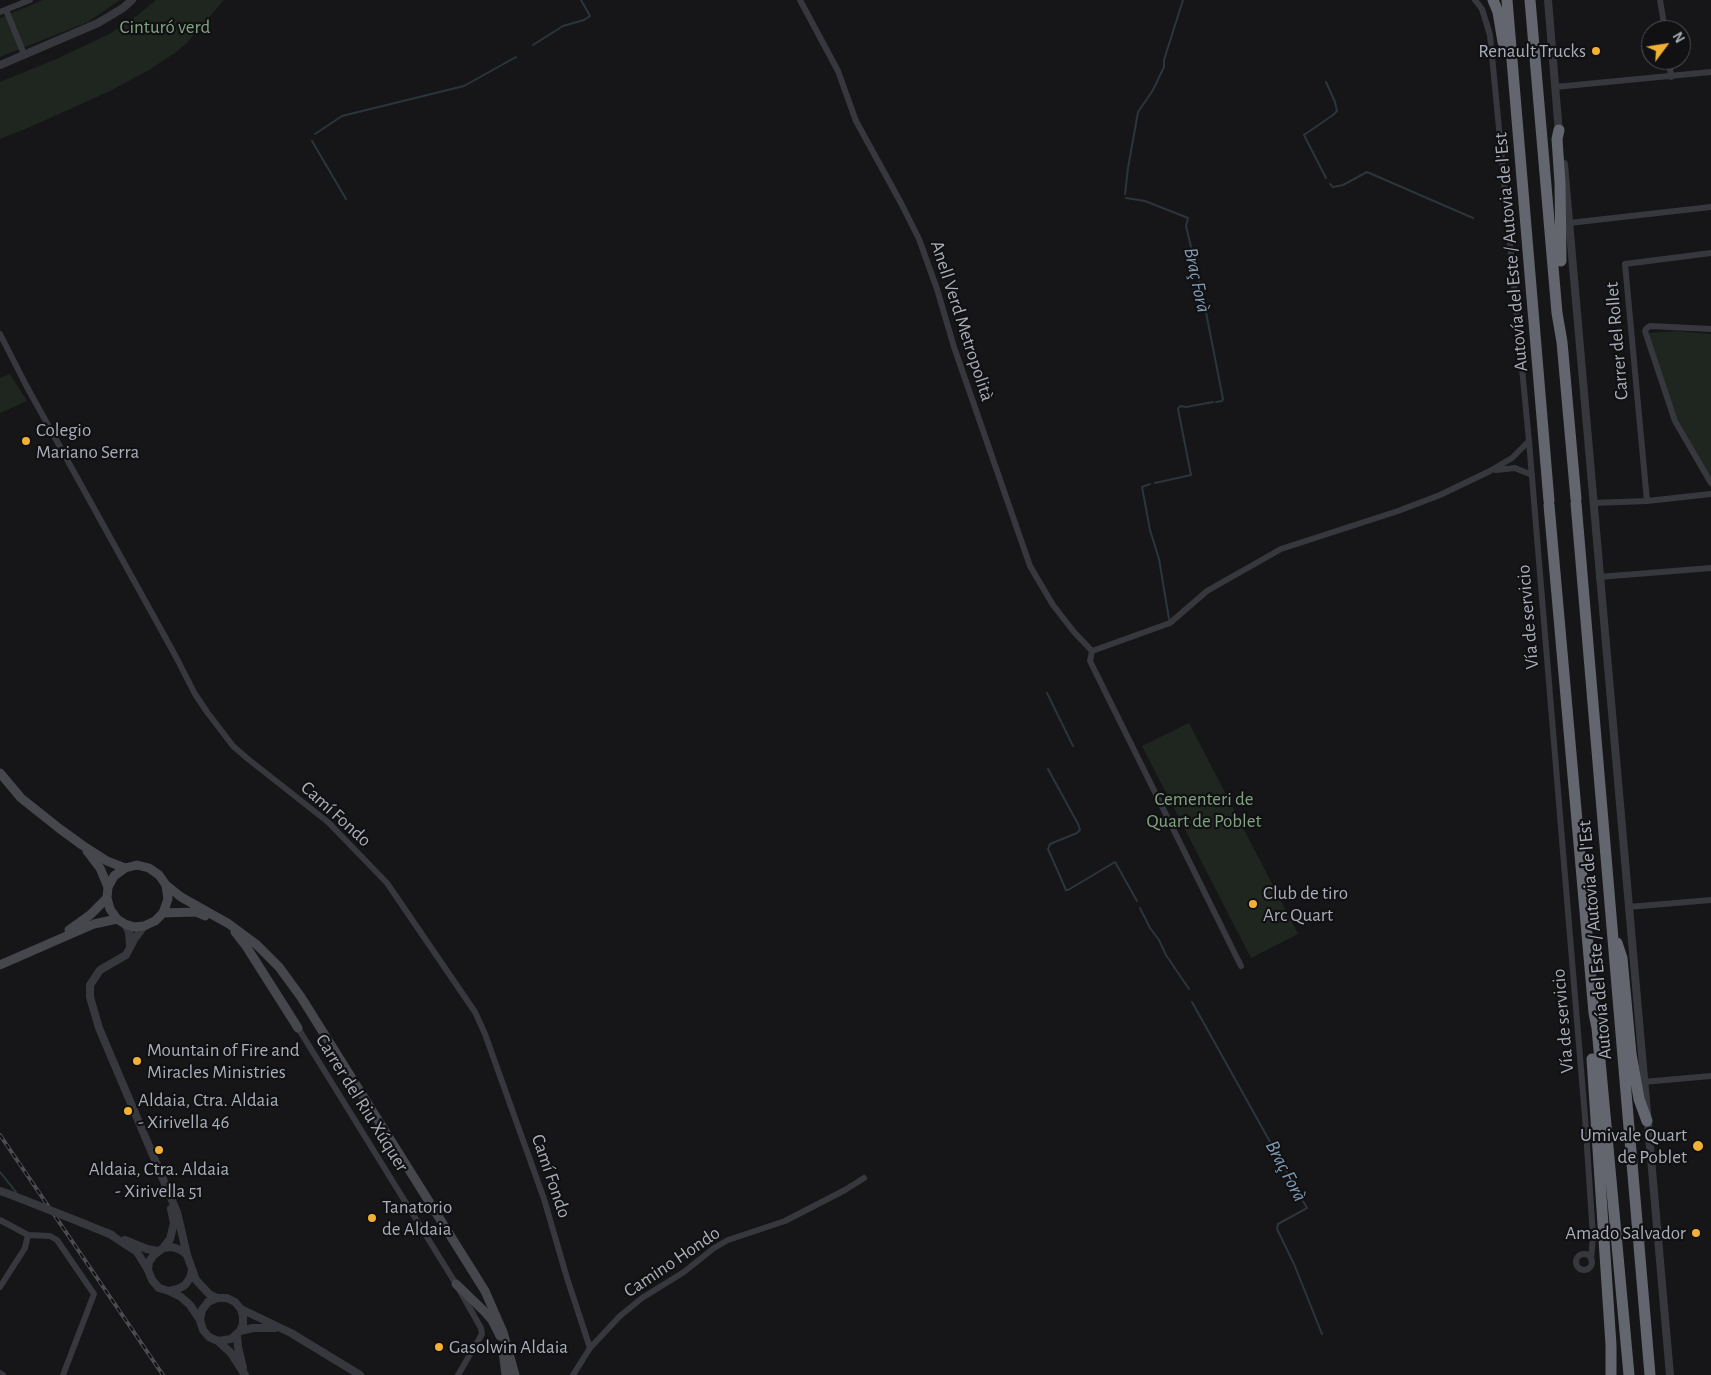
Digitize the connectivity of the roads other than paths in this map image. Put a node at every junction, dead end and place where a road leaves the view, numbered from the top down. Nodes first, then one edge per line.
1 (16, 0) edge
2 (30, 0) edge
3 (132, 0) edge
4 (800, 0) edge
5 (1475, 0) edge
6 (1493, 0) edge
7 (1507, 0) edge
8 (1530, 0) edge
9 (1548, 0) edge
10 (1660, 0) edge
11 (2, 10) edge
12 (1663, 20) edge
13 (24, 54) junction
14 (0, 65) edge
15 (1671, 70) edge
16 (1711, 72) edge
17 (1672, 77) junction
18 (1555, 87) junction
19 (1559, 130) junction
20 (1520, 169) junction
21 (1711, 207) edge
22 (1569, 223) junction
23 (1711, 253) edge
24 (1711, 328) edge
25 (0, 334) edge
26 (1562, 342) junction
27 (1529, 441) junction
28 (1490, 471) junction
29 (1532, 476) junction
30 (1711, 484) edge
31 (1711, 494) edge
32 (1647, 501) junction
33 (1593, 503) junction
34 (1711, 568) edge
35 (1600, 577) junction
36 (1092, 651) junction
37 (0, 773) edge
38 (82, 845) junction
39 (125, 868) junction
40 (166, 885) junction
41 (108, 887) junction
42 (107, 898) junction
43 (1711, 900) edge
44 (1628, 907) junction
45 (163, 913) junction
46 (121, 922) junction
47 (229, 924) junction
48 (144, 926) junction
49 (1613, 929) junction
50 (58, 939) junction
51 (130, 946) junction
52 (0, 965) edge
53 (1240, 966) dead end
54 (1594, 1013) junction
55 (298, 1028) joint
56 (1711, 1076) edge
57 (1644, 1082) junction
58 (1647, 1121) junction
59 (864, 1178) dead end
60 (167, 1190) junction
61 (0, 1191) edge
62 (0, 1220) edge
63 (108, 1233) junction
64 (28, 1235) junction
65 (1593, 1236) junction
66 (161, 1249) junction
67 (1585, 1254) junction
68 (187, 1256) junction
69 (1591, 1259) junction
70 (148, 1270) junction
71 (192, 1270) junction
72 (456, 1284) junction
73 (0, 1286) edge
74 (169, 1290) junction
75 (217, 1298) junction
76 (241, 1309) junction
77 (497, 1316) junction
78 (200, 1320) junction
79 (282, 1329) junction
80 (238, 1333) junction
81 (500, 1336) junction
82 (218, 1341) junction
83 (590, 1348) junction
84 (0, 1373) edge
85 (3, 1375) edge
86 (63, 1375) edge
87 (245, 1375) edge
88 (360, 1375) edge
89 (458, 1375) edge
90 (506, 1375) edge
91 (515, 1375) edge
92 (573, 1375) edge
93 (1611, 1375) edge
94 (1629, 1375) edge
95 (1650, 1375) edge
96 (1670, 1375) edge

1 - 11 street
2 - 11 street
3 - 13 street
4 - 36 street, Anell Verd Metropolità
5 - 27 street, Vía de servicio
6 - 20 highway
7 - 20 highway, Autovía del Este / Autovia de l'Est
8 - 26 highway, Autovía del Este / Autovia de l'Est
9 - 18 street
10 - 12 street
11 - 13 street
13 - 14 street
15 - 17 street
16 - 17 street
17 - 18 street
18 - 19 street
19 - 22 street
19 - 26 highway
20 - 54 highway, Autovía del Este / Autovia de l'Est
21 - 22 street
22 - 33 street
23 - 32 street, Carrer del Rollet
24 - 30 street
25 - 83 street, Camí Fondo
26 - 49 highway, Autovía del Este / Autovia de l'Est
27 - 28 street
27 - 29 street, Vía de servicio
28 - 29 street
28 - 36 street
29 - 65 street, Vía de servicio
31 - 32 street
32 - 33 street
33 - 35 street
34 - 35 street
35 - 44 street
36 - 53 street
37 - 38 main road
38 - 39 main road
38 - 41 main road
39 - 40 main road
39 - 41 main road
40 - 45 main road
40 - 47 main road
41 - 42 main road
42 - 46 main road
42 - 50 main road
43 - 44 street
44 - 57 street
45 - 47 main road
45 - 48 main road
46 - 48 main road
46 - 50 main road
46 - 51 street
47 - 55 main road
47 - 77 main road
48 - 51 street
49 - 58 highway
49 - 95 highway, Autovía del Este / Autovia de l'Est
50 - 52 main road
51 - 60 street
54 - 93 highway
54 - 94 highway, Autovía del Este / Autovia de l'Est
55 - 72 street, Carrer del Riu Xúquer
56 - 57 street
57 - 58 street
58 - 96 street
59 - 83 street, Camino Hondo
60 - 66 street
60 - 68 street
61 - 63 street, bridge
62 - 64 street
63 - 66 street
63 - 70 street
64 - 73 street
64 - 86 street
65 - 67 street, Vía de servicio
65 - 69 street, Vía de servicio
66 - 68 street
66 - 70 street
67 - 69 street
67 - 69 street
68 - 71 street
70 - 74 street
71 - 74 street
71 - 75 street
72 - 81 main road
72 - 89 street, Carrer del Riu Xúquer
74 - 78 street
75 - 76 street
75 - 78 street
76 - 79 street
76 - 80 street
77 - 81 main road
77 - 91 main road
78 - 82 street
79 - 80 street
79 - 88 street
80 - 82 street
80 - 87 street
81 - 90 main road
82 - 87 street
83 - 92 street, Camino Hondo
84 - 85 street

